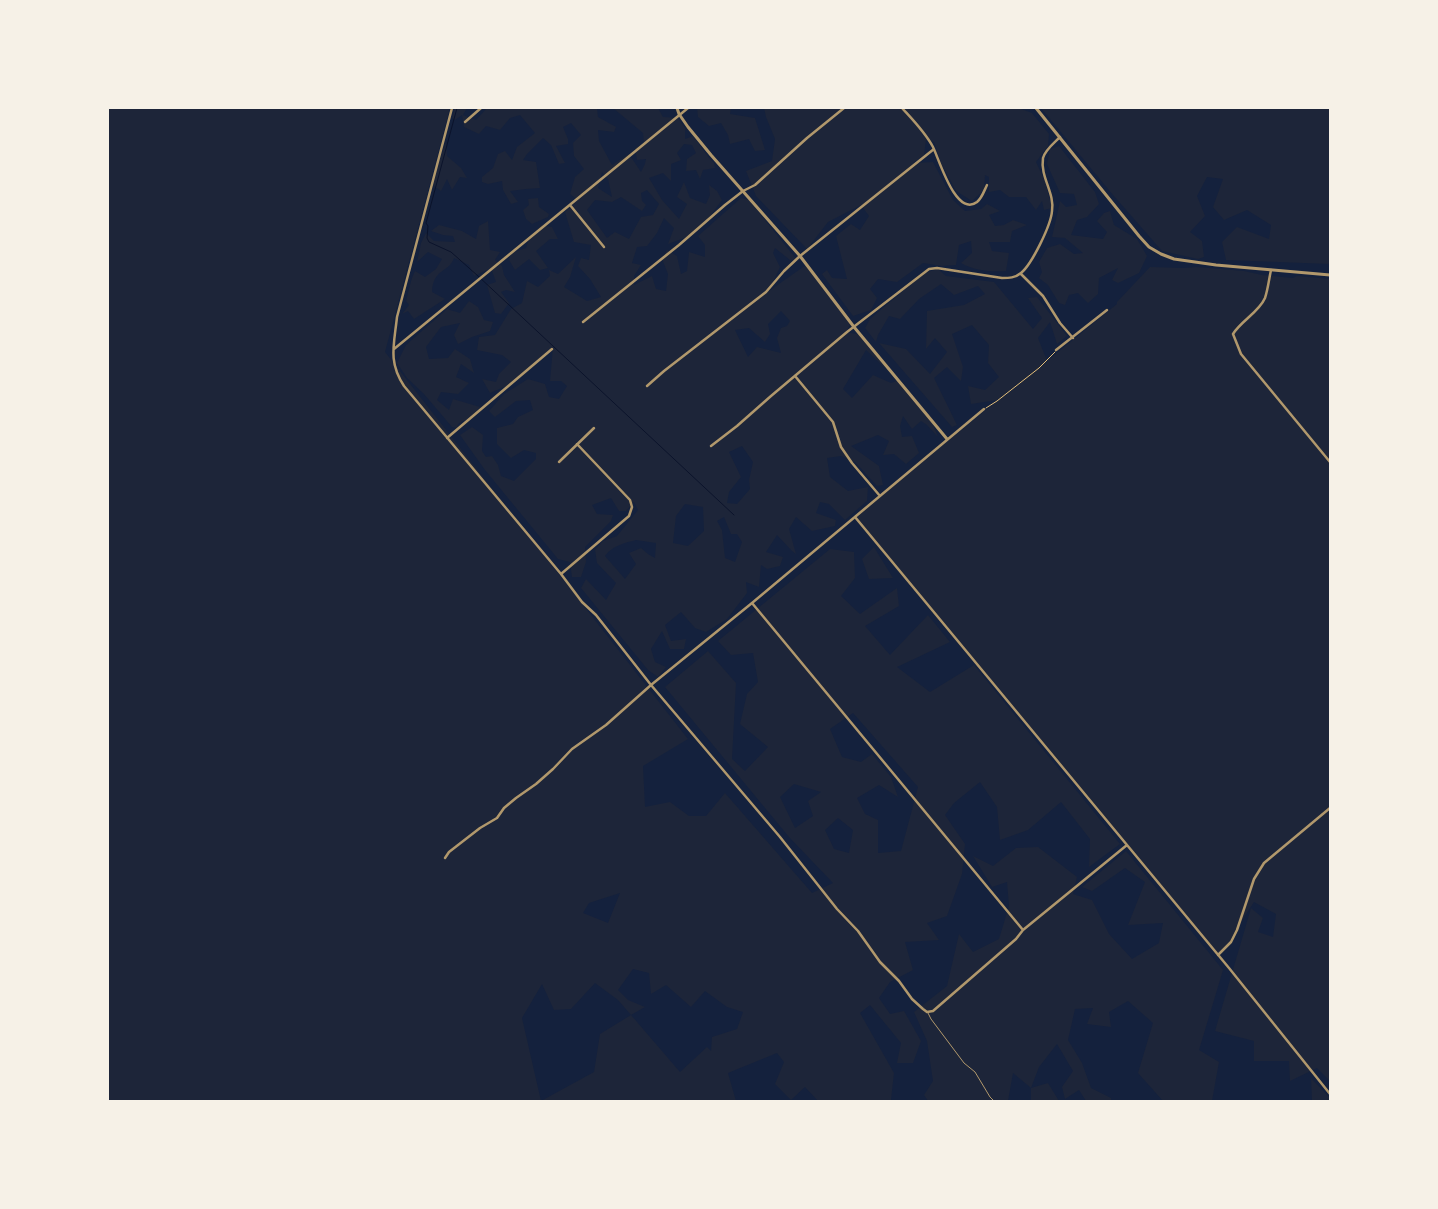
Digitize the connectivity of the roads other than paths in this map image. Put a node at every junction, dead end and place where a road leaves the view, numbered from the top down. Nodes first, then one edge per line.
1 (452, 108) edge
2 (481, 108) edge
3 (677, 108) edge
4 (688, 108) edge
5 (844, 108) edge
6 (902, 108) edge
7 (1036, 108) edge
8 (679, 114) junction
9 (465, 122) dead end
10 (1060, 137) junction
11 (934, 149) junction
12 (987, 185) dead end
13 (743, 192) junction
14 (570, 204) junction
15 (604, 246) dead end
16 (800, 256) junction
17 (1271, 270) junction
18 (1021, 274) junction
19 (1330, 275) edge
20 (1107, 310) dead end
21 (583, 322) dead end
22 (854, 327) junction
23 (1073, 338) junction
24 (552, 349) dead end
25 (393, 350) junction
26 (1056, 350) road end
27 (795, 376) junction
28 (647, 386) dead end
29 (984, 409) road end
30 (594, 428) dead end
31 (447, 438) junction
32 (947, 440) junction
33 (577, 444) junction
34 (711, 446) dead end
35 (558, 462) dead end
36 (1330, 462) edge
37 (881, 496) junction
38 (855, 517) junction
39 (560, 574) junction
40 (752, 603) junction
41 (651, 685) junction
42 (1330, 808) edge
43 (1127, 845) junction
44 (445, 858) dead end
45 (1023, 930) junction
46 (1218, 954) junction
47 (928, 1012) junction
48 (1330, 1094) edge
49 (995, 1102) edge

1 - 25 street
2 - 9 street
3 - 8 street
4 - 8 street
5 - 13 street
6 - 11 street
7 - 10 street
8 - 13 street
8 - 14 street
10 - 17 street
10 - 18 street
11 - 12 street
11 - 16 street
13 - 16 street
13 - 21 street
14 - 15 street
14 - 25 street
16 - 22 street
16 - 28 street
17 - 19 street
17 - 36 street
18 - 22 street
18 - 23 street
20 - 23 street
22 - 27 street
22 - 32 street
23 - 26 street
24 - 31 street
25 - 31 street
27 - 34 street
27 - 37 street
29 - 32 street
30 - 33 street
31 - 39 street
32 - 37 street
33 - 35 street
33 - 39 street
37 - 38 street
38 - 40 street
38 - 43 street
39 - 41 street
40 - 41 street
40 - 45 street
41 - 44 street
41 - 47 street
42 - 46 street
43 - 45 street
43 - 46 street
45 - 47 street
46 - 48 street
47 - 49 lane

